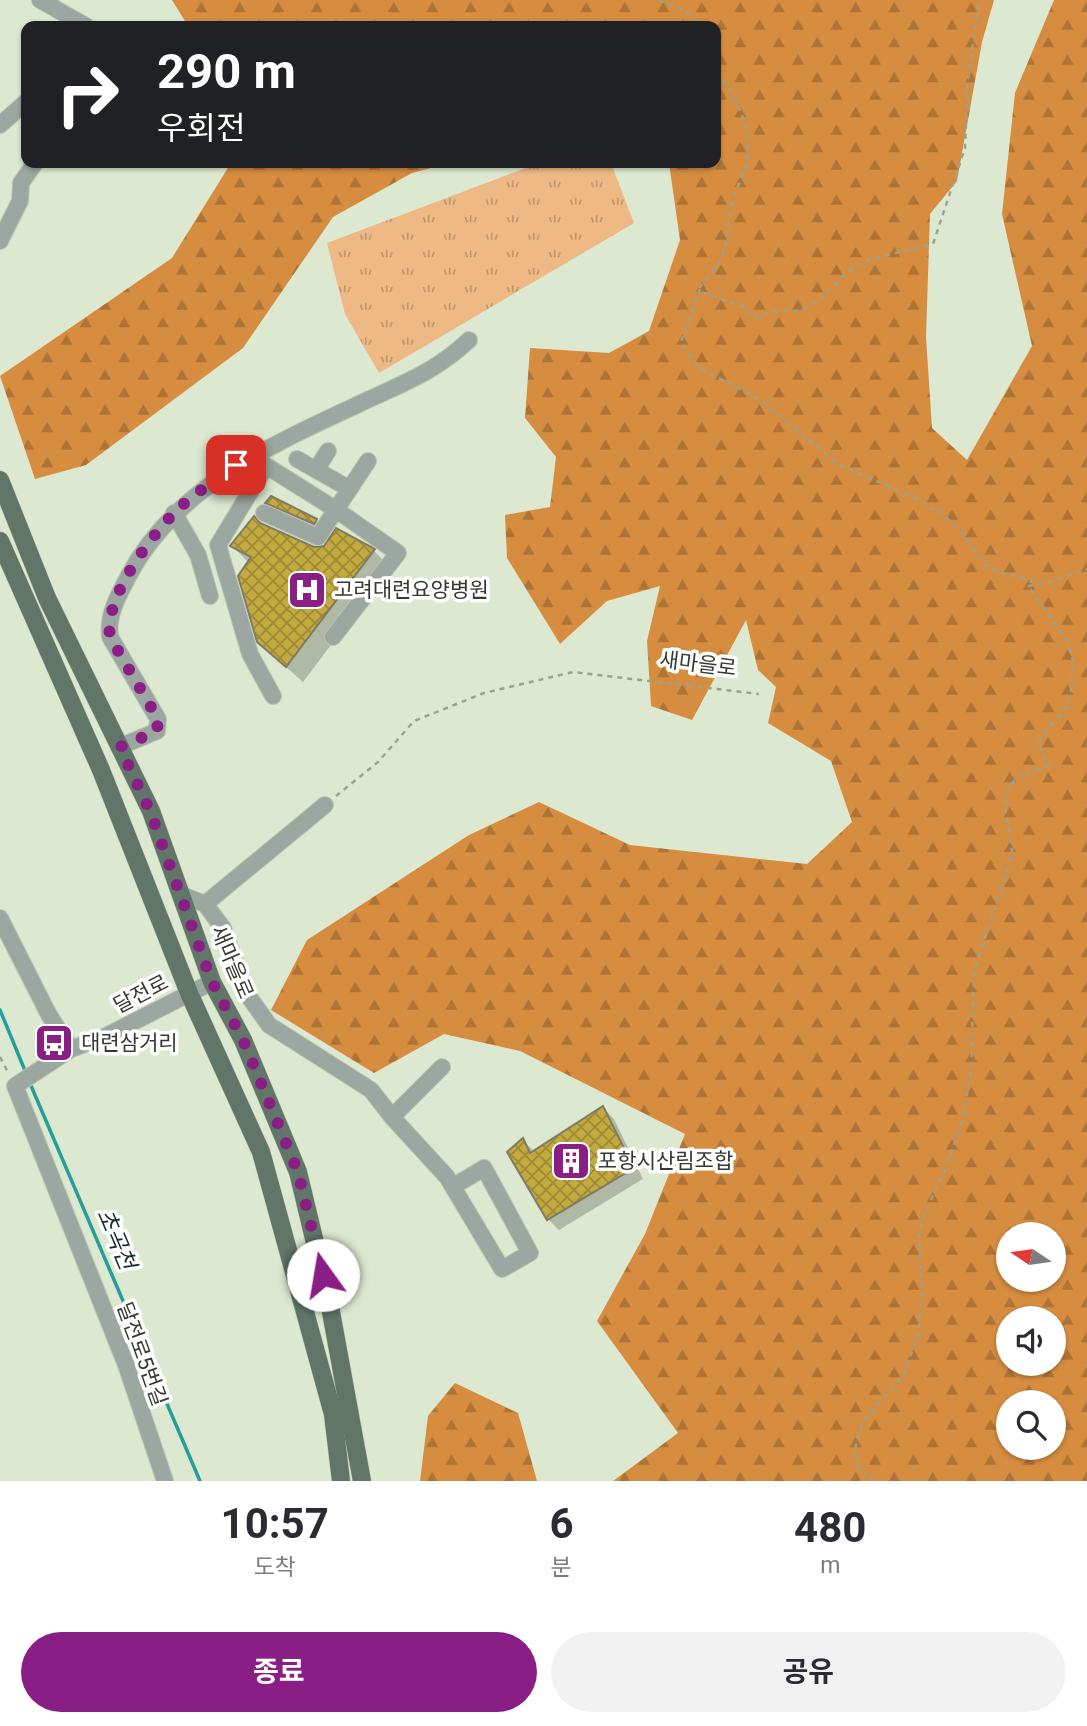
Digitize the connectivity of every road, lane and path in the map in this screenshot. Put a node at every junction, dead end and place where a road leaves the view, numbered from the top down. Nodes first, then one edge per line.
1 (40, 0) edge
2 (659, 0) edge
3 (979, 0) edge
4 (77, 21) edge
5 (697, 21) edge
6 (721, 77) edge
7 (21, 106) edge
8 (0, 125) edge
9 (32, 168) edge
10 (0, 241) edge
11 (701, 287) junction
12 (469, 340) dead end
13 (328, 452) dead end
14 (251, 457) junction
15 (297, 459) dead end
16 (368, 461) dead end
17 (266, 466) junction
18 (316, 470) junction
19 (0, 480) edge
20 (348, 488) junction
21 (335, 509) junction
22 (174, 513) junction
23 (264, 513) dead end
24 (0, 541) edge
25 (1087, 569) edge
26 (1028, 586) junction
27 (210, 596) dead end
28 (333, 637) dead end
29 (759, 694) dead end
30 (273, 696) dead end
31 (120, 747) junction
32 (325, 805) joint
33 (180, 894) junction
34 (205, 904) junction
35 (0, 918) edge
36 (212, 982) junction
37 (189, 993) junction
38 (71, 1049) junction
39 (0, 1057) edge
40 (442, 1067) dead end
41 (18, 1084) junction
42 (0, 1095) edge
43 (392, 1117) junction
44 (454, 1186) junction
45 (165, 1481) edge
46 (341, 1481) edge
47 (362, 1481) edge
48 (874, 1481) edge

1 - 4 street
2 - 5 path
3 - 11 path
6 - 11 path
7 - 8 street
9 - 10 street
11 - 26 path
12 - 14 street
13 - 18 street
14 - 17 street
14 - 22 street
15 - 18 street
16 - 20 street
17 - 21 street
17 - 30 street
18 - 20 street
19 - 31 main road, 새마을로
20 - 21 street
21 - 23 street
21 - 28 street
22 - 27 street
22 - 31 street
24 - 37 main road
25 - 26 path
26 - 48 path
29 - 32 path, 새마을로
31 - 33 main road, 새마을로
32 - 34 street, 새마을로
33 - 34 street
33 - 36 main road, 새마을로
34 - 43 street
35 - 38 street
36 - 37 street, 달전로
36 - 47 main road, 새마을로
37 - 38 street, 달전로
37 - 46 main road
38 - 41 street
39 - 41 path
40 - 43 street
41 - 42 street
41 - 45 street, 달전로5번길
43 - 44 street
44 - 44 street

